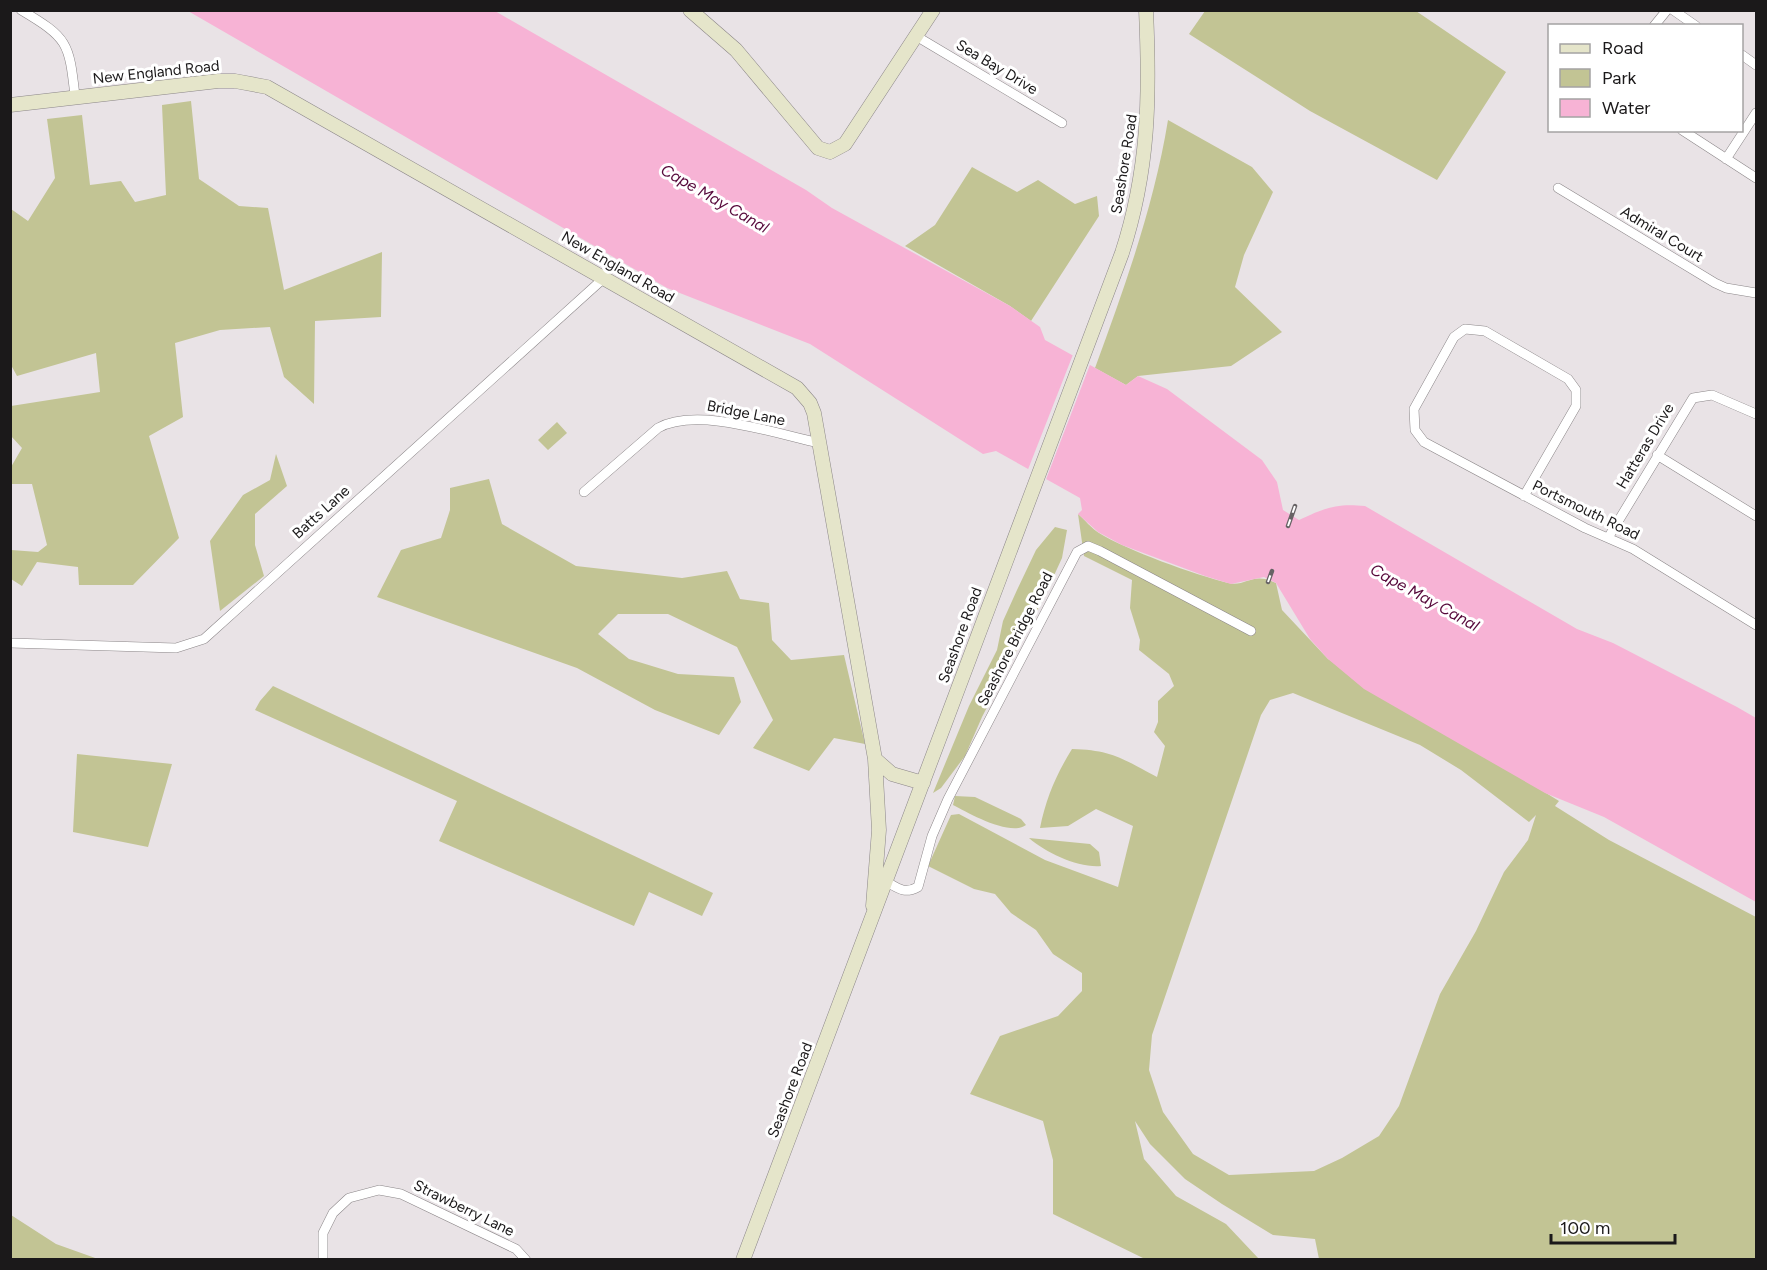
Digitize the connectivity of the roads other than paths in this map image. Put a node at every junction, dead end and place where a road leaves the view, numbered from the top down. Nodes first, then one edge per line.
1 (21, 10) edge
2 (690, 10) edge
3 (933, 10) edge
4 (1146, 10) edge
5 (1667, 10) edge
6 (1673, 10) edge
7 (1656, 24) edge
8 (1693, 24) edge
9 (916, 36) junction
10 (1743, 56) edge
11 (1756, 65) edge
12 (75, 96) junction
13 (10, 105) edge
14 (1756, 113) edge
15 (1062, 123) dead end
16 (1685, 132) edge
17 (1726, 159) junction
18 (1756, 178) edge
19 (1558, 188) dead end
20 (604, 278) junction
21 (1756, 293) edge
22 (1756, 414) edge
23 (819, 443) junction
24 (1657, 455) junction
25 (584, 492) dead end
26 (1524, 496) junction
27 (1756, 516) edge
28 (1608, 538) junction
29 (1756, 625) edge
30 (1251, 631) dead end
31 (10, 643) edge
32 (875, 759) junction
33 (923, 783) junction
34 (887, 882) junction
35 (872, 920) junction
36 (323, 1260) edge
37 (526, 1260) edge
38 (743, 1260) edge

1 - 12 street
2 - 9 street
3 - 9 street
4 - 33 street, Seashore Road
5 - 7 street
6 - 8 street
9 - 15 street, Sea Bay Drive
10 - 11 street
12 - 13 street, New England Road
12 - 20 street, New England Road
14 - 17 street
16 - 17 street
17 - 18 street
19 - 21 street, Admiral Court
20 - 23 street, New England Road
20 - 31 street, Batts Lane
22 - 24 street, Hatteras Drive
23 - 25 street, Bridge Lane
23 - 32 street, New England Road
24 - 27 street
24 - 28 street, Hatteras Drive
26 - 26 street, Portsmouth Road
26 - 28 street, Portsmouth Road
28 - 29 street, Portsmouth Road
30 - 34 street, Seashore Bridge Road
32 - 33 street
32 - 35 street, New England Road
33 - 34 street, Seashore Road
34 - 35 street, Seashore Road
35 - 38 street, Seashore Road
36 - 37 street, Strawberry Lane

